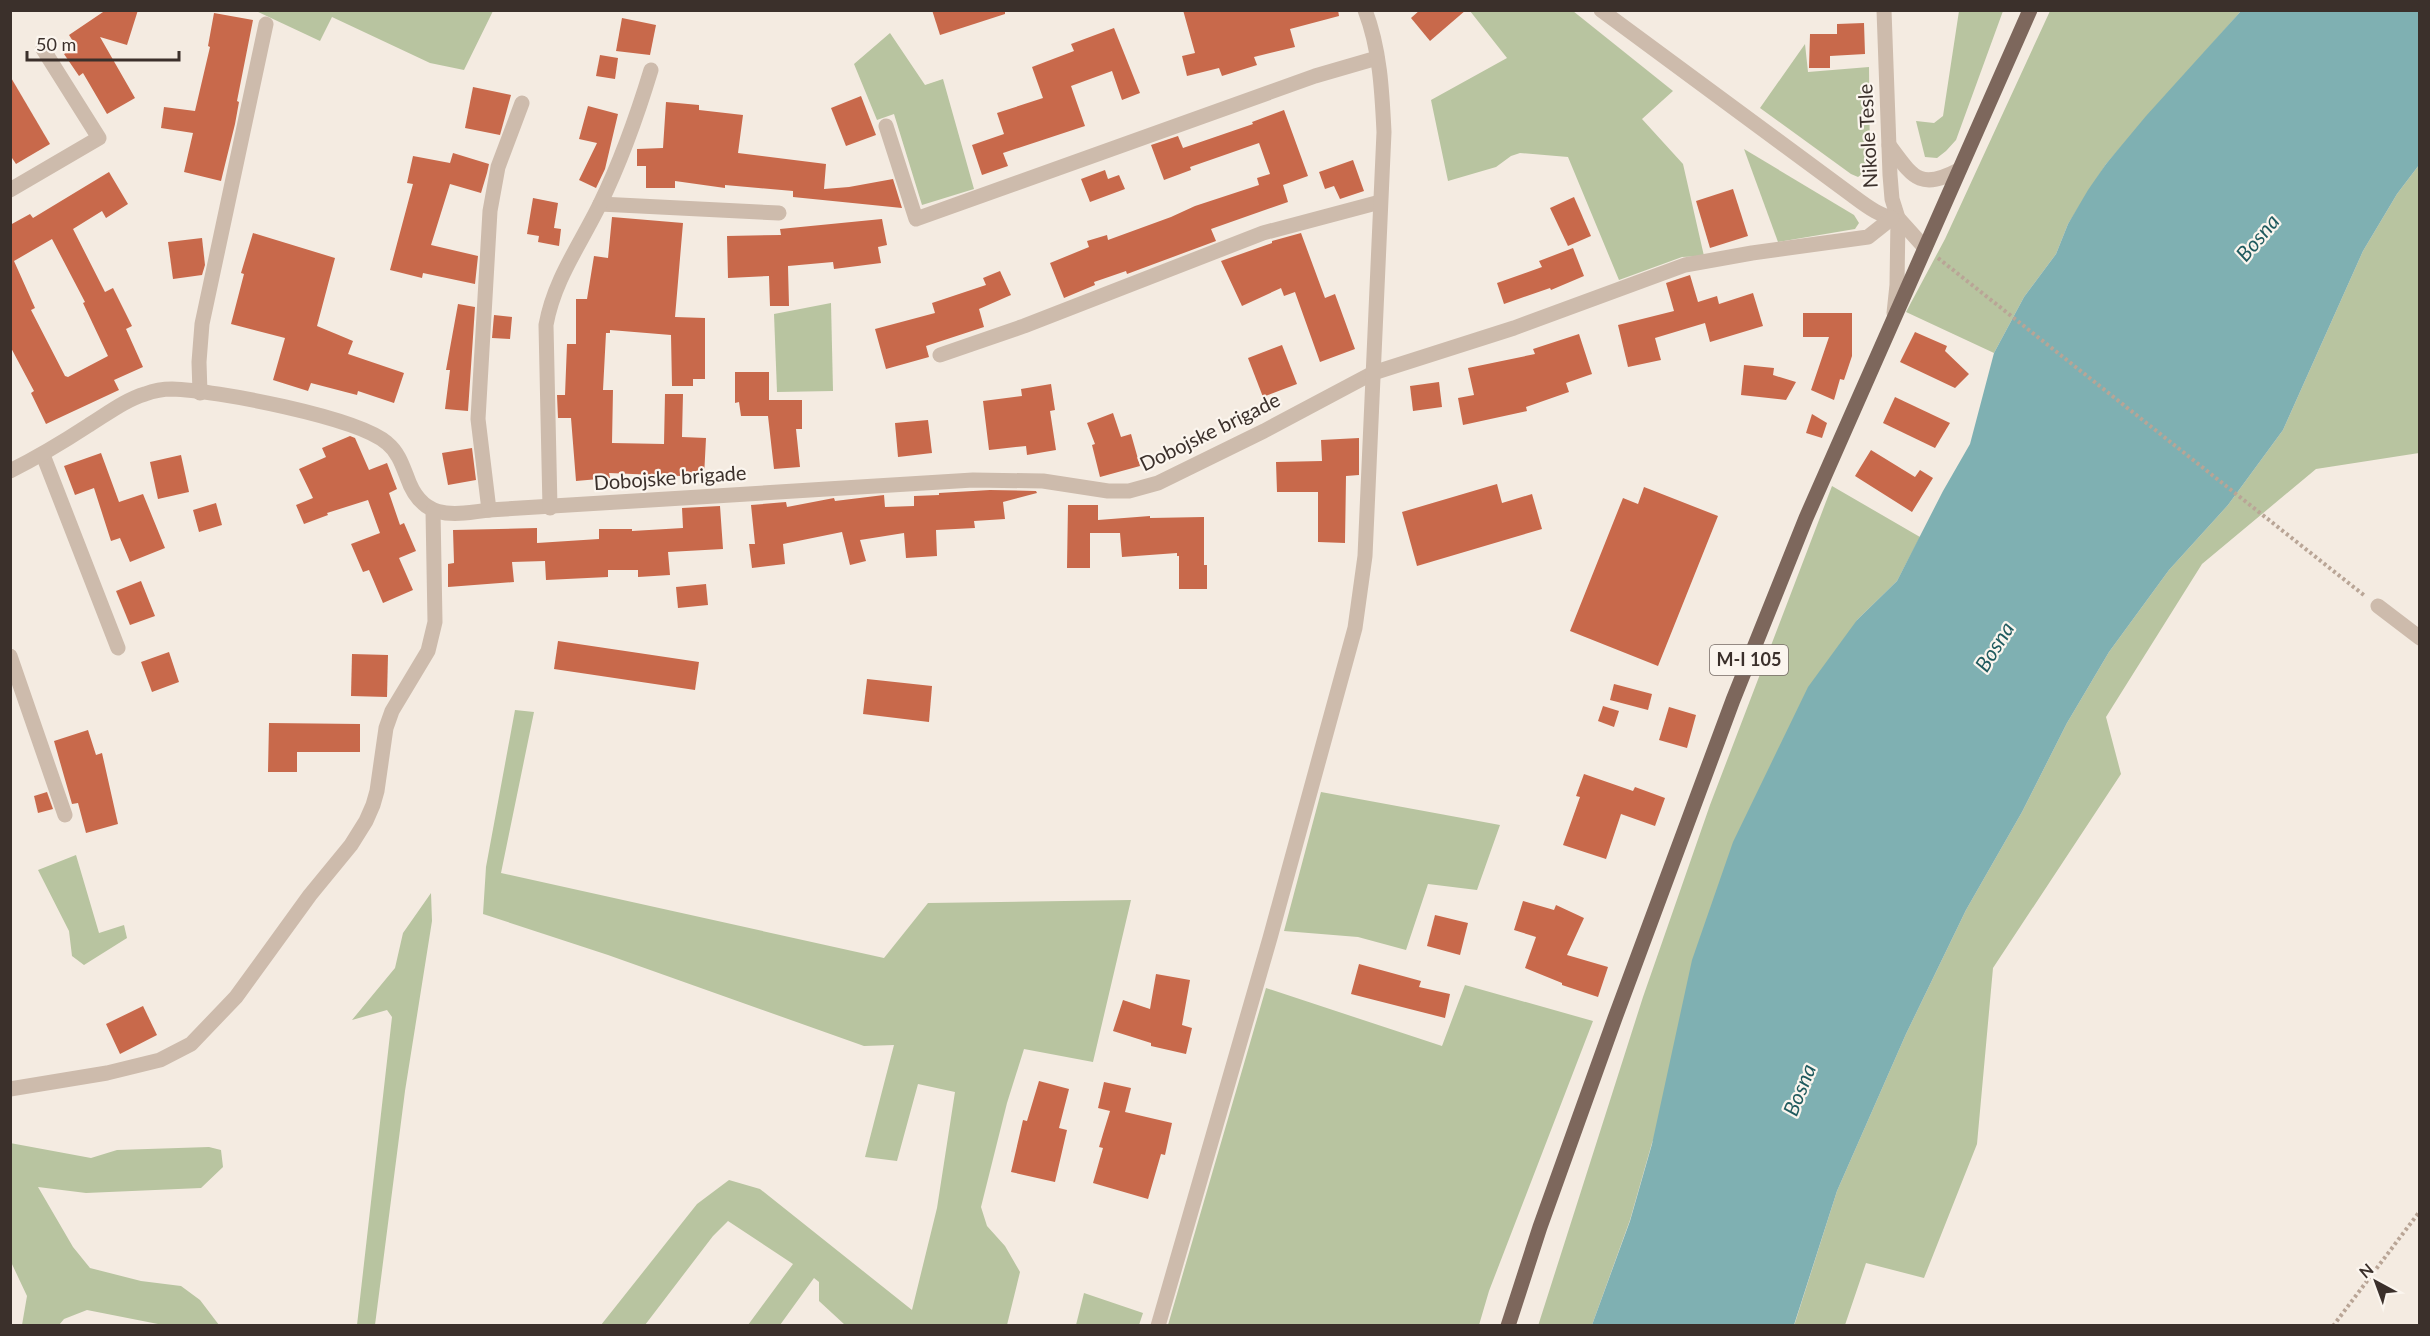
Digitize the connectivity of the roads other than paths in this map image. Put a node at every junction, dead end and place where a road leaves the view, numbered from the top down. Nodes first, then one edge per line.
1 (1365, 10) edge
2 (1601, 10) edge
3 (1884, 10) edge
4 (2030, 10) edge
5 (266, 24) dead end
6 (43, 49) dead end
7 (1377, 58) junction
8 (651, 70) dead end
9 (522, 103) dead end
10 (886, 126) dead end
11 (1889, 145) junction
12 (1959, 170) junction
13 (10, 190) edge
14 (1380, 202) junction
15 (600, 204) junction
16 (779, 213) dead end
17 (1895, 218) junction
18 (1925, 248) junction
19 (1894, 319) junction
20 (940, 355) dead end
21 (1373, 373) junction
22 (200, 393) junction
23 (43, 454) junction
24 (10, 471) edge
25 (550, 508) junction
26 (489, 510) junction
27 (433, 511) junction
28 (2378, 606) road end
29 (2420, 638) edge
30 (118, 648) dead end
31 (10, 656) edge
32 (65, 815) dead end
33 (10, 1089) edge
34 (1158, 1326) edge
35 (1508, 1326) edge

1 - 7 street
2 - 17 street
3 - 11 street, Nikole Tesle
4 - 12 main road, M-I 105
5 - 22 street
6 - 13 street
7 - 10 street
7 - 14 street
8 - 15 street
9 - 26 street
11 - 12 street
11 - 17 street, Nikole Tesle
12 - 18 main road, M-I 105
14 - 20 street
14 - 21 street
15 - 16 street
15 - 25 street
17 - 18 street, Nikole Tesle
17 - 19 street
17 - 21 street, Dobojske brigade
18 - 19 main road, M-I 105
19 - 35 main road, M-I 105
21 - 25 street, Dobojske brigade
21 - 34 street
22 - 23 street
22 - 27 street
23 - 24 street
23 - 30 street
25 - 26 street, Dobojske brigade
26 - 27 street, Dobojske brigade
27 - 33 street
28 - 29 street
31 - 32 street

